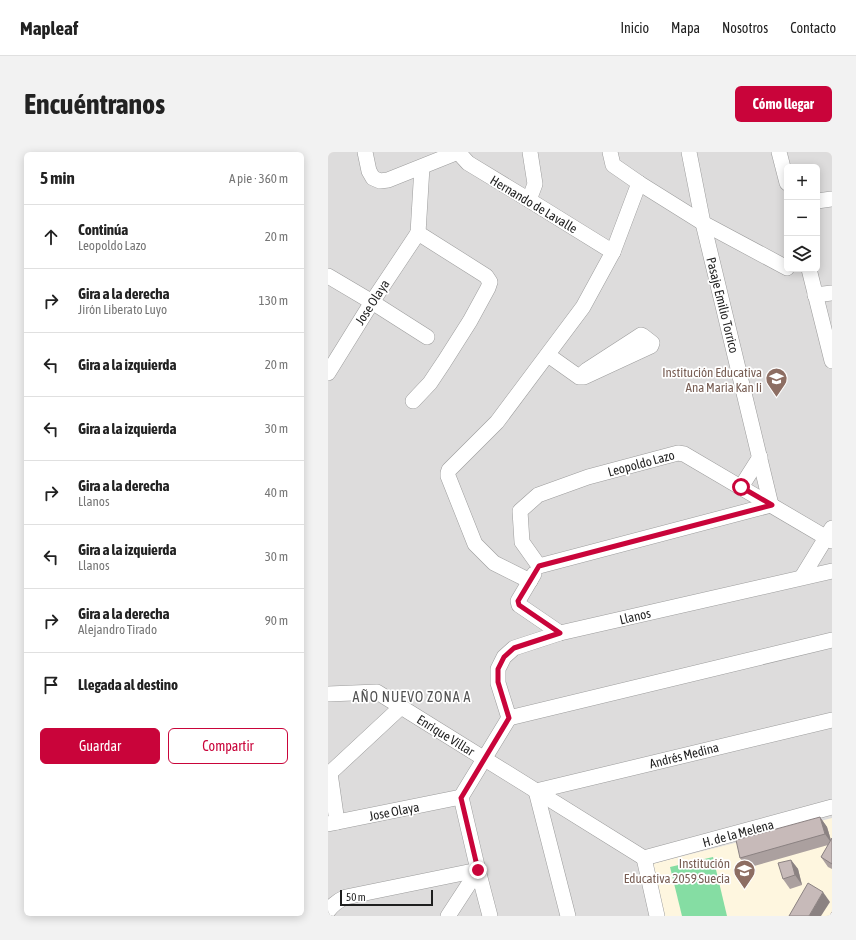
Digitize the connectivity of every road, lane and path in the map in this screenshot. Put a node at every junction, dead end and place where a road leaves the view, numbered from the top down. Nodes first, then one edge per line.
1 (365, 152) edge
2 (458, 152) edge
3 (530, 152) edge
4 (610, 152) edge
5 (689, 152) edge
6 (779, 152) edge
7 (422, 167) junction
8 (784, 171) edge
9 (639, 183) junction
10 (832, 199) edge
11 (529, 200) junction
12 (820, 201) edge
13 (703, 223) junction
14 (418, 233) junction
15 (613, 252) junction
16 (784, 267) edge
17 (794, 272) edge
18 (328, 276) edge
19 (812, 282) edge
20 (832, 293) edge
21 (372, 302) junction
22 (427, 337) dead end
23 (548, 355) junction
24 (832, 361) edge
25 (328, 372) edge
26 (579, 377) dead end
27 (413, 401) dead end
28 (760, 457) junction
29 (741, 487) junction
30 (772, 505) junction
31 (830, 535) edge
32 (539, 566) junction
33 (832, 571) edge
34 (802, 577) junction
35 (530, 581) junction
36 (560, 633) junction
37 (832, 640) edge
38 (328, 694) edge
39 (401, 707) junction
40 (509, 718) junction
41 (832, 720) edge
42 (484, 759) junction
43 (329, 773) edge
44 (536, 791) junction
45 (461, 798) junction
46 (832, 807) edge
47 (332, 823) edge
48 (644, 858) junction
49 (478, 870) junction
50 (328, 911) edge
51 (448, 916) edge
52 (490, 916) edge
53 (568, 916) edge
54 (657, 916) edge

1 - 7 street
2 - 7 street
2 - 11 street, Hernando de Lavalle
3 - 11 street
4 - 9 street
5 - 13 street, Pasaje Emilio Torrico
6 - 8 street
7 - 14 street
9 - 13 street
9 - 15 street
10 - 12 street
11 - 15 street, Hernando de Lavalle
13 - 16 street
13 - 28 street, Pasaje Emilio Torrico
14 - 21 street, Jose Olaya
14 - 27 street
15 - 23 street
17 - 19 street
18 - 21 street
19 - 20 street
19 - 24 street
21 - 22 street
21 - 25 street, Jose Olaya
23 - 26 street
23 - 35 street
28 - 29 street
28 - 30 street, Pasaje Emilio Torrico
29 - 30 street, Leopoldo Lazo
29 - 32 street, Leopoldo Lazo
30 - 31 street, Leopoldo Lazo
30 - 32 street
31 - 34 street
32 - 35 street
33 - 34 street, Llanos
34 - 36 street, Llanos
35 - 36 street
36 - 40 street, Llanos
37 - 40 street
38 - 39 street, Enrique Villar
39 - 42 street, Enrique Villar
39 - 43 street
40 - 42 street
41 - 44 street, Andrés Medina
42 - 44 street, Enrique Villar
42 - 45 street
43 - 47 street
44 - 48 street, Enrique Villar
44 - 53 street
45 - 47 street, Jose Olaya
45 - 49 street
46 - 48 street, H. de la Melena
48 - 54 street
49 - 50 street
49 - 51 street
49 - 52 street

